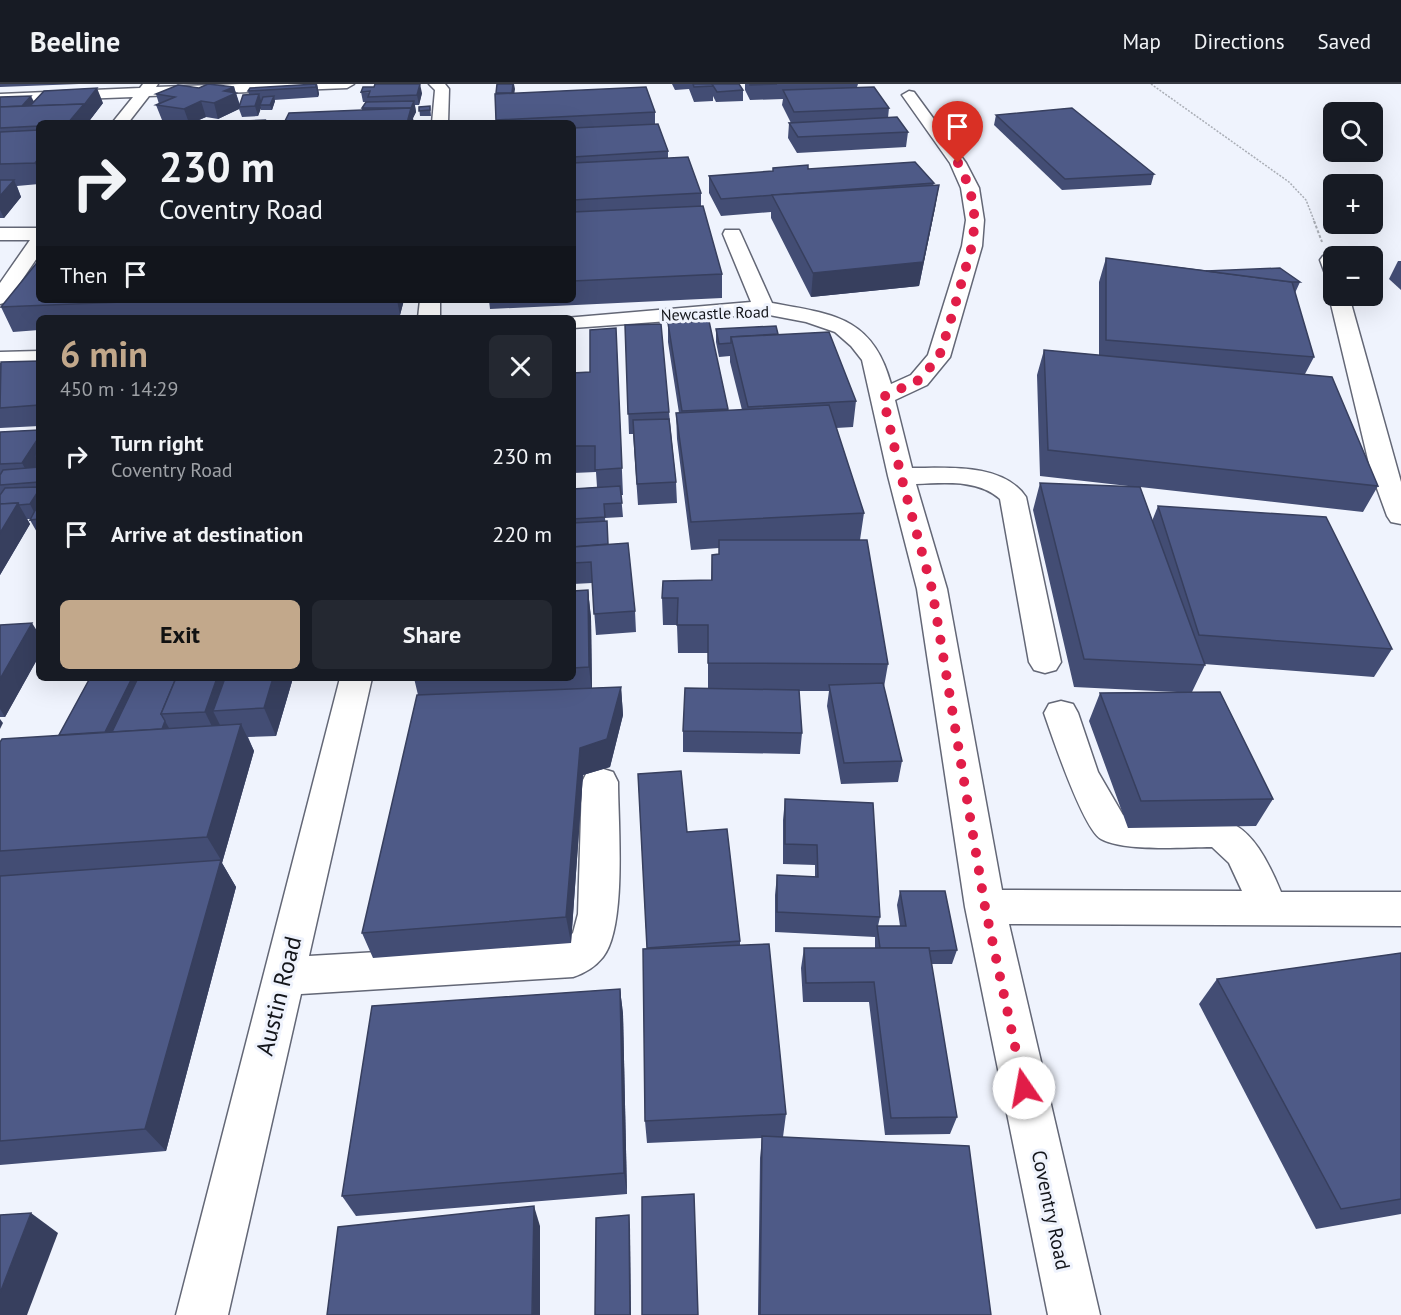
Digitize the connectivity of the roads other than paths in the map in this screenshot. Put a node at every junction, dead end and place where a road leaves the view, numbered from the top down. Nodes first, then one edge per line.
1 (347, 84) edge
2 (436, 84) edge
3 (149, 88) edge
4 (909, 95) dead end
5 (0, 98) edge
6 (122, 120) edge
7 (440, 120) edge
8 (0, 234) edge
9 (36, 234) edge
10 (732, 234) dead end
11 (36, 246) edge
12 (0, 298) edge
13 (1342, 306) edge
14 (764, 308) junction
15 (576, 322) edge
16 (36, 358) edge
17 (0, 359) edge
18 (883, 397) junction
19 (901, 476) junction
20 (1401, 516) edge
21 (1046, 662) dead end
22 (355, 681) edge
23 (1061, 713) dead end
24 (600, 782) dead end
25 (985, 907) junction
26 (1268, 908) junction
27 (1401, 909) edge
28 (284, 976) junction
29 (202, 1315) edge
30 (1074, 1315) edge

1 - 3 street
2 - 7 street
3 - 5 street
3 - 6 street
4 - 18 street
8 - 9 street
10 - 14 street
11 - 12 street
13 - 20 street
14 - 15 street, Newcastle Road
14 - 18 street, Newcastle Road
16 - 17 street
18 - 19 street, Coventry Road
19 - 21 street
19 - 25 street, Coventry Road
22 - 28 street, Austin Road
23 - 26 street
24 - 28 street
25 - 26 street
25 - 30 street, Coventry Road
26 - 27 street
28 - 29 street, Austin Road

